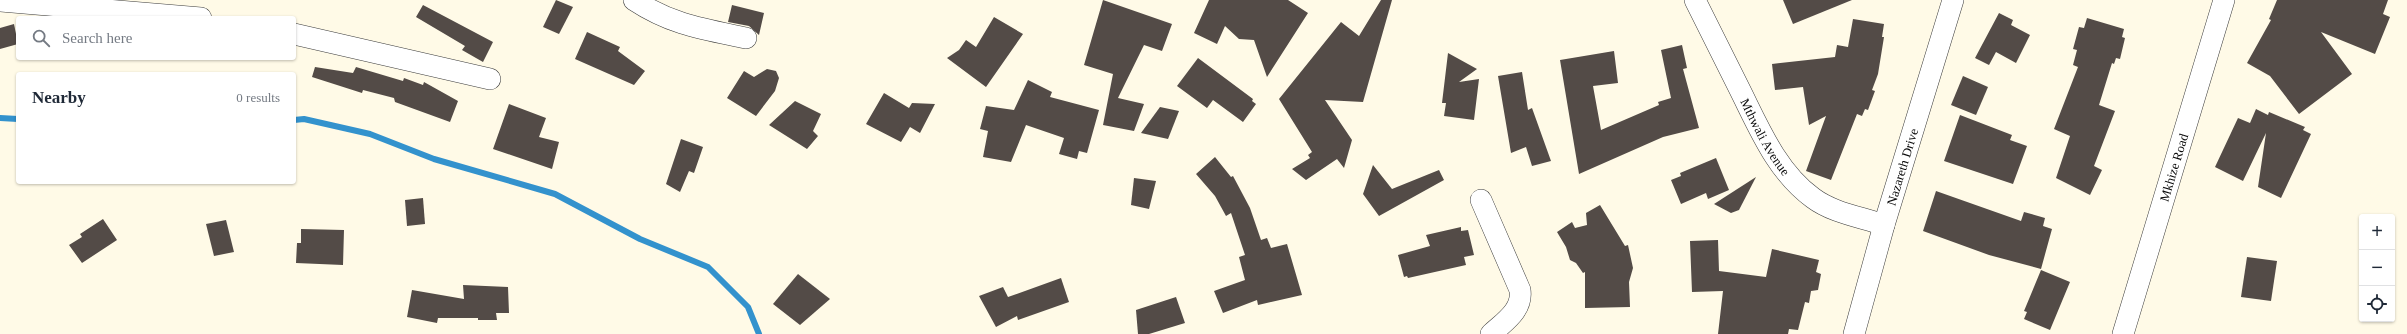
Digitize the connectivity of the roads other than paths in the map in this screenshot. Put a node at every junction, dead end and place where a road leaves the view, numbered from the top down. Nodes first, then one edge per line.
1 (198, 0) edge
2 (634, 0) edge
3 (1695, 0) edge
4 (1953, 0) edge
5 (2224, 0) edge
6 (0, 1) edge
7 (177, 16) edge
8 (201, 16) edge
9 (296, 34) edge
10 (746, 38) dead end
11 (490, 79) dead end
12 (1481, 200) dead end
13 (1884, 225) junction
14 (1491, 334) edge
15 (1854, 334) edge
16 (2123, 334) edge

1 - 8 street
2 - 10 street
3 - 13 street, Mthwali Avenue
4 - 13 street, Nazareth Drive
5 - 16 street, Mkhize Road
6 - 7 street
9 - 11 street
12 - 14 street
13 - 15 street, Nazareth Drive

